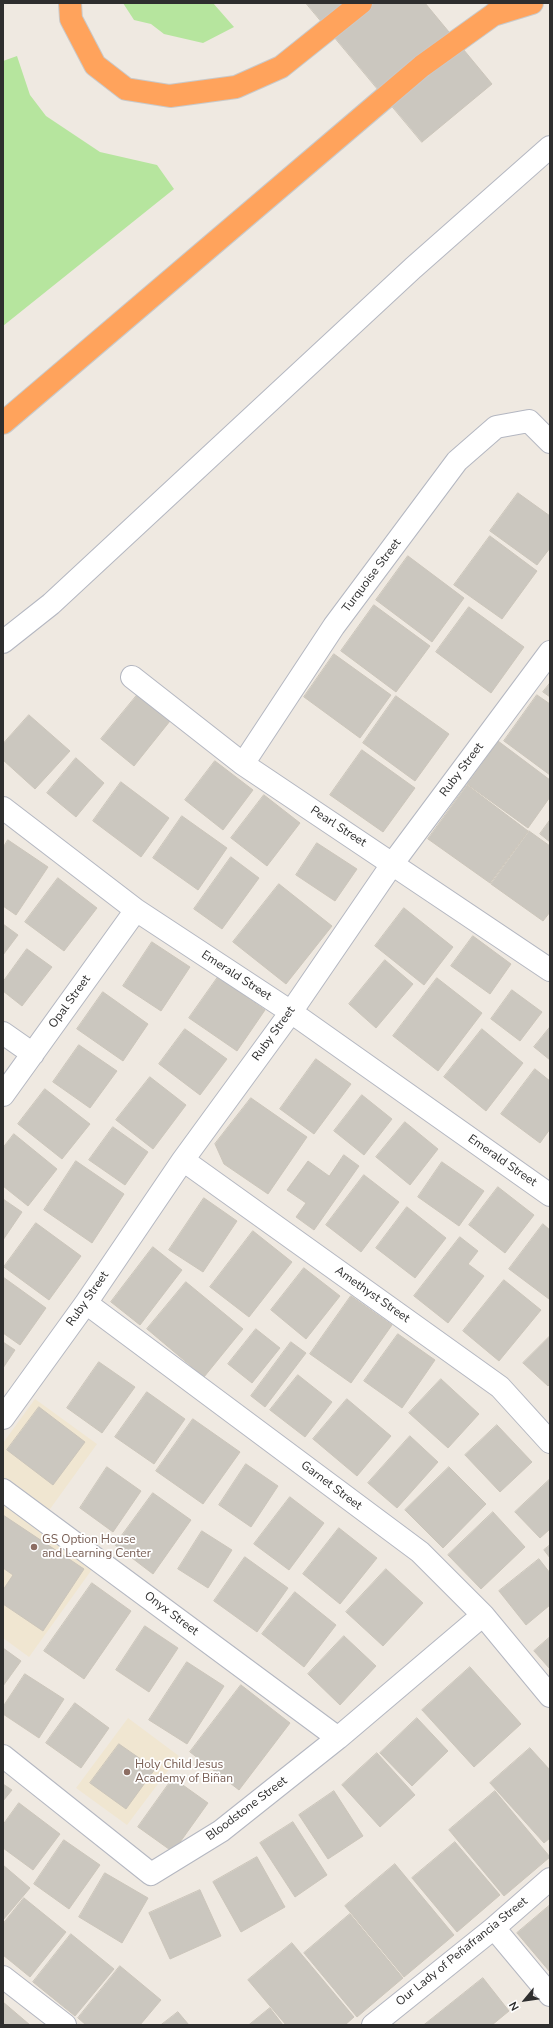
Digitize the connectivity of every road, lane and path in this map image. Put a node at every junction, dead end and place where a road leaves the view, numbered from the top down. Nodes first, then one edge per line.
1 (70, 3) edge
2 (361, 3) edge
3 (532, 3) edge
4 (499, 9) edge
5 (550, 148) edge
6 (3, 423) edge
7 (550, 442) edge
8 (3, 642) edge
9 (550, 652) edge
10 (132, 677) dead end
11 (243, 764) junction
12 (3, 808) edge
13 (392, 863) junction
14 (136, 910) junction
15 (549, 967) edge
16 (291, 1012) junction
17 (3, 1033) edge
18 (33, 1054) junction
19 (3, 1095) edge
20 (183, 1160) junction
21 (550, 1195) edge
22 (86, 1303) junction
23 (3, 1418) edge
24 (550, 1442) edge
25 (3, 1490) edge
26 (483, 1615) junction
27 (550, 1696) edge
28 (338, 1738) junction
29 (3, 1756) edge
30 (550, 1879) edge
31 (494, 1928) junction
32 (3, 1977) edge
33 (550, 1995) edge
34 (65, 2025) edge
35 (372, 2025) edge

1 - 2 highway
3 - 4 highway
4 - 6 highway
5 - 8 street
7 - 11 street, Turquoise Street
9 - 13 street, Ruby Street
10 - 11 street, Pearl Street
11 - 13 street, Pearl Street
12 - 14 street, Emerald Street
13 - 15 street, Pearl Street
13 - 16 street, Ruby Street
14 - 16 street, Emerald Street
14 - 18 street, Opal Street
16 - 20 street, Ruby Street
16 - 21 street, Emerald Street
17 - 18 street
18 - 19 street, Opal Street
20 - 22 street, Ruby Street
20 - 24 street, Amethyst Street
22 - 23 street, Ruby Street
22 - 26 street, Garnet Street
25 - 28 street, Onyx Street
26 - 27 street, Garnet Street
26 - 28 street, Bloodstone Street
28 - 29 street, Bloodstone Street
30 - 31 street, Our Lady of Peñafrancia Street
31 - 33 street
31 - 35 street, Our Lady of Peñafrancia Street
32 - 34 street

